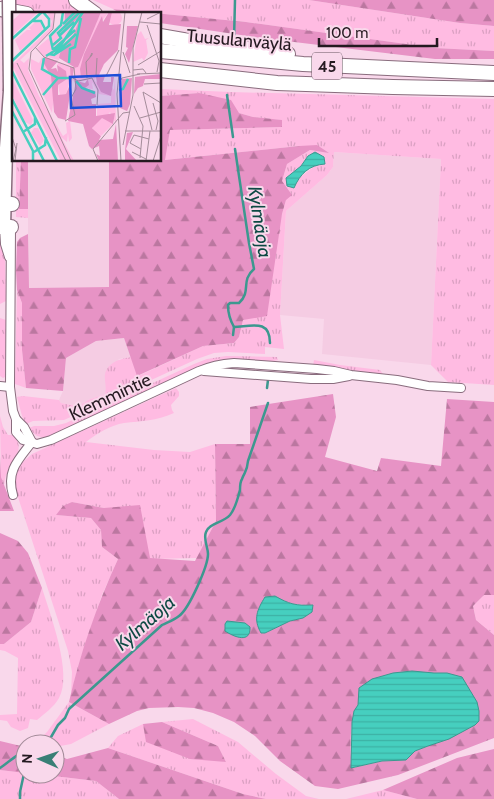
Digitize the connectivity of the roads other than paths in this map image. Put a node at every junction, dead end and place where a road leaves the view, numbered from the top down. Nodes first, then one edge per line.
1 (10, 0) edge
2 (76, 0) edge
3 (0, 9) edge
4 (16, 12) edge
5 (91, 12) edge
6 (161, 36) edge
7 (161, 51) edge
8 (392, 69) junction
9 (161, 70) edge
10 (494, 73) edge
11 (161, 80) edge
12 (277, 83) junction
13 (494, 89) edge
14 (12, 129) edge
15 (12, 155) edge
16 (5, 204) edge
17 (5, 227) edge
18 (0, 386) edge
19 (10, 387) junction
20 (461, 388) dead end
21 (32, 442) junction
22 (14, 496) dead end

1 - 14 main road, bridge
2 - 5 highway
3 - 4 highway
6 - 8 highway
7 - 8 highway, Tuusulanväylä / 45
8 - 10 highway, Tuusulanväylä / 45
9 - 12 highway, 45
11 - 12 highway
12 - 13 highway, 45
15 - 16 main road, bridge
16 - 17 main road
17 - 19 street
18 - 19 street
19 - 21 street
20 - 21 street, Klemmintie
21 - 22 street

